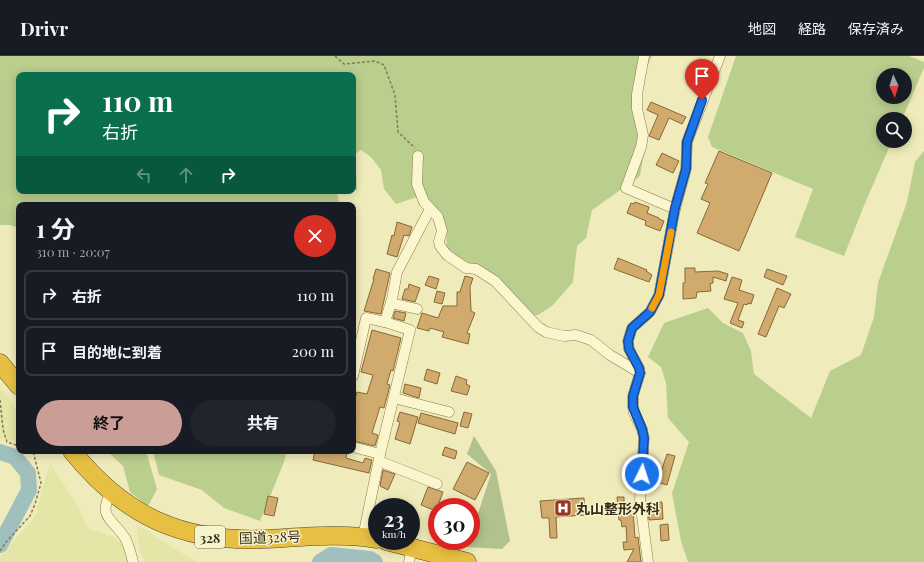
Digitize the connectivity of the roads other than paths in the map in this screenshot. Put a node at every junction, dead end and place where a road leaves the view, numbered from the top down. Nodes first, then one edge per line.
1 (644, 56) edge
2 (720, 56) edge
3 (418, 156) road end
4 (675, 208) junction
5 (430, 209) junction
6 (392, 303) junction
7 (417, 308) dead end
8 (385, 322) junction
9 (356, 362) edge
10 (0, 363) edge
11 (640, 373) junction
12 (16, 382) edge
13 (394, 398) junction
14 (449, 412) dead end
15 (356, 447) edge
16 (75, 454) edge
17 (380, 457) junction
18 (437, 484) dead end
19 (112, 493) junction
20 (375, 498) edge
21 (368, 538) edge
22 (410, 555) edge
23 (133, 562) edge
24 (467, 562) edge
25 (648, 562) edge

1 - 4 street
2 - 4 street
3 - 5 street
4 - 11 street
5 - 6 street
5 - 11 street
6 - 7 street
6 - 8 street
8 - 9 street
8 - 13 street
10 - 12 highway
11 - 25 street
13 - 14 street
13 - 17 street
15 - 17 street
16 - 19 highway, 国道328号 / 328
17 - 18 street
17 - 20 street
19 - 21 highway, 国道328号 / 328
19 - 23 street
22 - 24 highway

